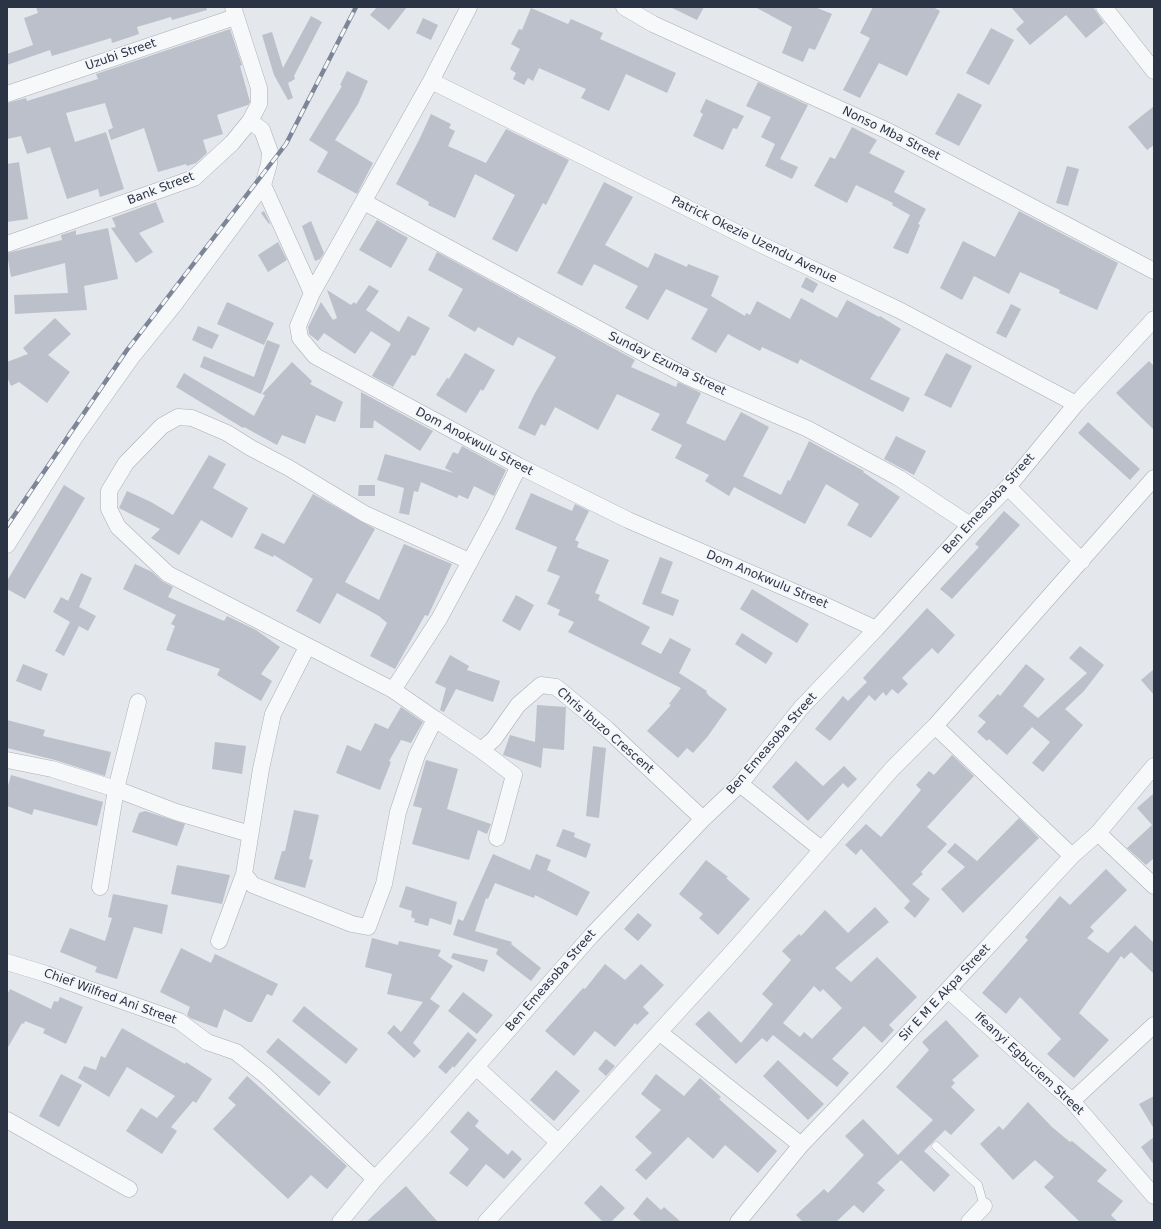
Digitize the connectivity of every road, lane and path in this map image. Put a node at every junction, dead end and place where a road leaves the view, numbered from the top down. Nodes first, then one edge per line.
1 (469, 7) edge
2 (624, 7) edge
3 (1104, 7) edge
4 (234, 12) edge
5 (1154, 71) edge
6 (431, 81) junction
7 (7, 94) edge
8 (250, 121) junction
9 (263, 185) junction
10 (364, 202) junction
11 (7, 244) edge
12 (1154, 271) edge
13 (312, 292) junction
14 (1154, 318) edge
15 (1076, 404) junction
16 (519, 466) junction
17 (1154, 478) edge
18 (1008, 487) junction
19 (970, 525) junction
20 (7, 545) edge
21 (469, 561) junction
22 (1082, 561) junction
23 (876, 629) junction
24 (306, 647) junction
25 (393, 690) junction
26 (138, 702) dead end
27 (436, 719) junction
28 (935, 726) junction
29 (481, 750) junction
30 (7, 760) edge
31 (1154, 766) edge
32 (740, 784) junction
33 (116, 789) junction
34 (703, 818) junction
35 (1098, 833) junction
36 (250, 834) junction
37 (497, 838) dead end
38 (821, 849) junction
39 (1072, 856) junction
40 (244, 874) junction
41 (1154, 886) edge
42 (100, 887) dead end
43 (219, 941) dead end
44 (7, 962) edge
45 (948, 990) junction
46 (1154, 1025) edge
47 (659, 1032) junction
48 (476, 1067) junction
49 (1072, 1101) junction
50 (7, 1120) edge
51 (558, 1142) junction
52 (801, 1145) junction
53 (936, 1146) dead end
54 (375, 1179) junction
55 (129, 1189) dead end
56 (1154, 1196) edge
57 (984, 1206) joint
58 (340, 1222) edge
59 (486, 1222) edge
60 (738, 1222) edge
61 (969, 1222) edge

1 - 6 street, Dom Anokwulu Street
2 - 12 street, Nonso Mba Street
3 - 5 street
4 - 7 street, Uzubi Street
4 - 8 street, Bank Street
6 - 10 street, Dom Anokwulu Street
6 - 15 street, Patrick Okezie Uzendu Avenue
8 - 9 street
8 - 11 street, Bank Street
9 - 13 street
9 - 20 street
10 - 13 street, Dom Anokwulu Street
10 - 19 street, Sunday Ezuma Street
13 - 16 street, Dom Anokwulu Street
14 - 15 street, Ben Emeasoba Street
15 - 18 street, Ben Emeasoba Street
16 - 21 street
16 - 23 street, Dom Anokwulu Street
17 - 22 street
18 - 19 street, Ben Emeasoba Street
18 - 22 street
19 - 23 street, Ben Emeasoba Street
21 - 24 street
21 - 25 street
22 - 28 street
23 - 32 street, Ben Emeasoba Street
24 - 25 street
24 - 36 street
25 - 27 street
26 - 33 street
27 - 29 street
27 - 40 street
28 - 38 street
28 - 39 street
29 - 34 street, Chris Ibuzo Crescent
29 - 37 street
30 - 33 street
31 - 35 street, Sir E M E Akpa Street
32 - 34 street, Ben Emeasoba Street
32 - 38 street
33 - 36 street
33 - 42 street
34 - 48 street, Ben Emeasoba Street
35 - 39 street, Sir E M E Akpa Street
35 - 41 street
36 - 40 street
38 - 47 street
39 - 45 street, Sir E M E Akpa Street
40 - 43 street
44 - 54 street, Chief Wilfred Ani Street
45 - 49 street, Ifeanyi Egbuciem Street
45 - 52 street, Sir E M E Akpa Street
46 - 49 street
47 - 51 street
47 - 52 street
48 - 51 street
48 - 54 street, Ben Emeasoba Street
49 - 56 street, Ifeanyi Egbuciem Street
50 - 55 street
51 - 59 street
52 - 60 street, Sir E M E Akpa Street
53 - 57 lane
54 - 58 street, Ben Emeasoba Street
57 - 61 street

